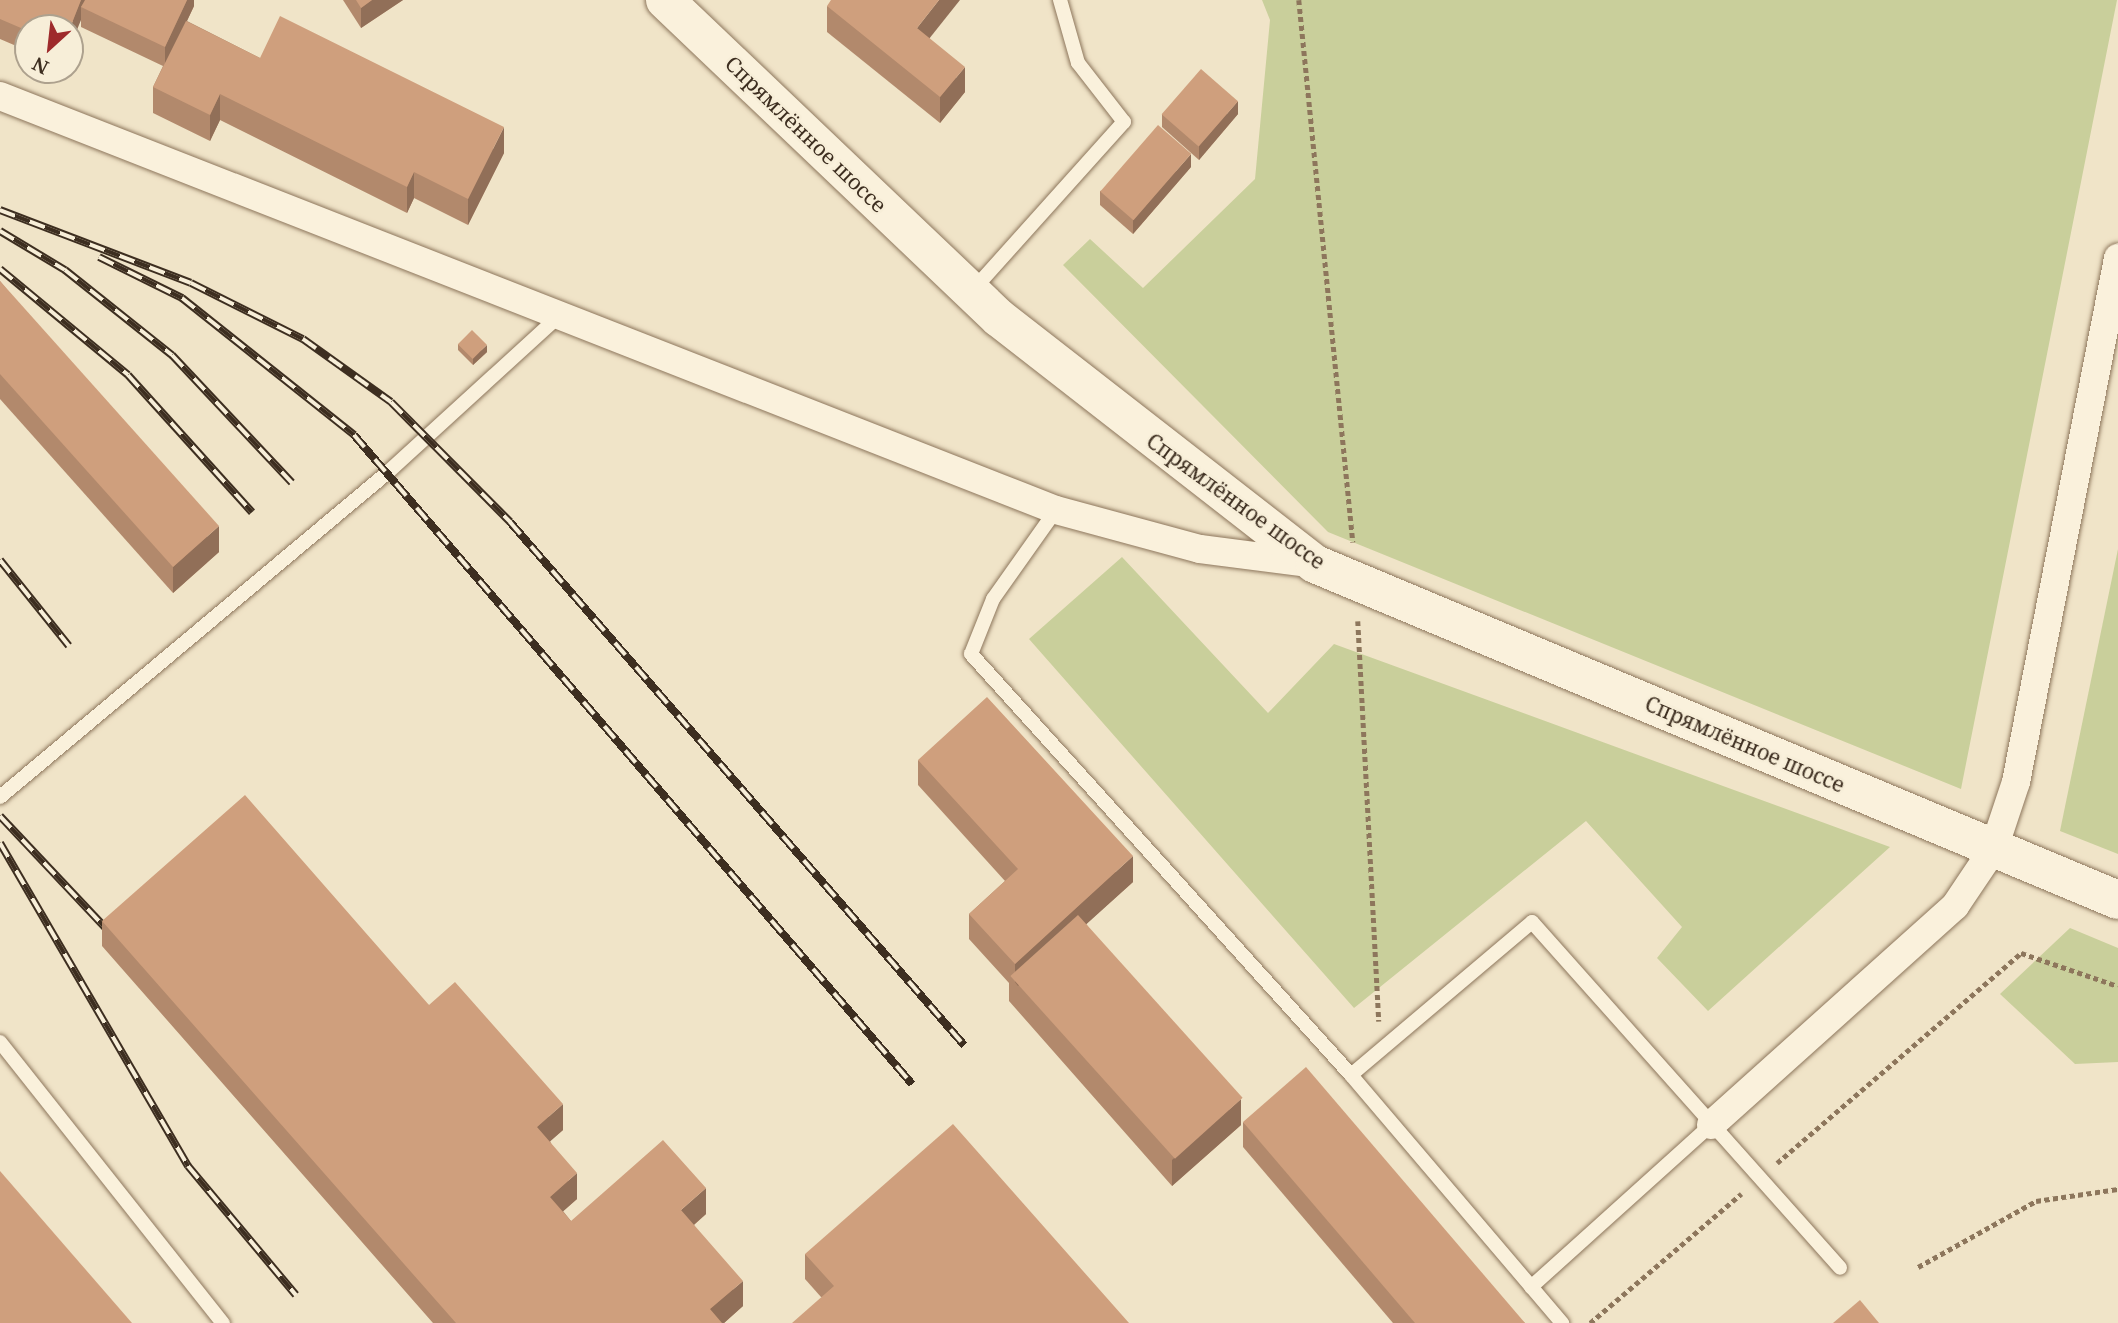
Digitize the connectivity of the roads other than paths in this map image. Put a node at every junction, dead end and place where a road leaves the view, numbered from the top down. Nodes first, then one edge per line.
1 (665, 0) edge
2 (1060, 0) edge
3 (0, 96) edge
4 (2118, 258) edge
5 (972, 292) junction
6 (562, 313) junction
7 (1056, 510) junction
8 (1315, 564) junction
9 (0, 797) edge
10 (1994, 848) junction
11 (2118, 900) edge
12 (0, 1042) edge
13 (1351, 1075) junction
14 (1711, 1125) junction
15 (1840, 1268) dead end
16 (1531, 1287) junction
17 (223, 1323) edge
18 (1562, 1323) edge

1 - 5 main road, Спрямлённое шоссе
2 - 5 lane
3 - 6 street
4 - 10 street
5 - 8 main road, Спрямлённое шоссе
6 - 7 street
6 - 9 lane
7 - 8 street
7 - 13 lane
8 - 10 main road, Спрямлённое шоссе
10 - 11 main road, Спрямлённое шоссе
10 - 14 street
12 - 17 lane
13 - 14 lane
13 - 16 lane
14 - 15 lane
14 - 16 lane
16 - 18 lane

